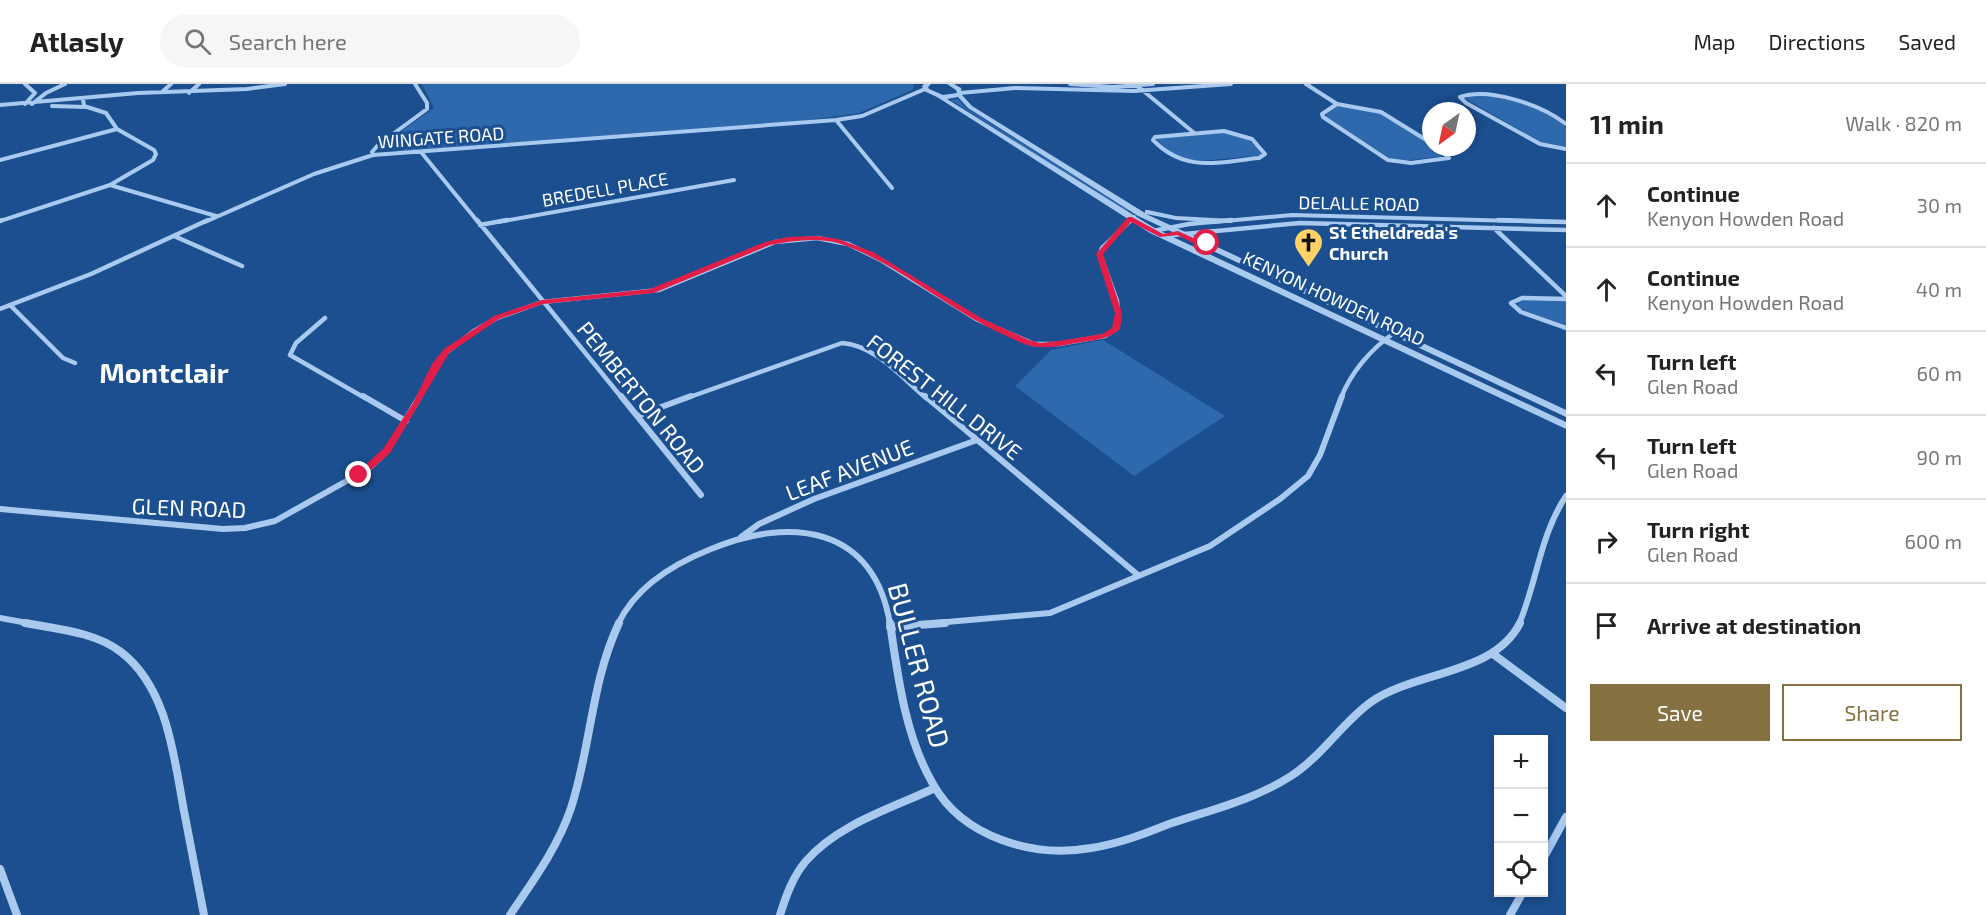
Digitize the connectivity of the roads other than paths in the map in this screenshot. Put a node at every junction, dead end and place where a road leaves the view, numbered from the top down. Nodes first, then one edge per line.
1 (25, 84) edge
2 (65, 84) edge
3 (171, 84) edge
4 (199, 84) edge
5 (285, 84) edge
6 (415, 84) edge
7 (918, 84) edge
8 (950, 84) edge
9 (1070, 84) edge
10 (1154, 84) edge
11 (1231, 84) edge
12 (1306, 84) edge
13 (1136, 85) edge
14 (926, 87) edge
15 (1142, 90) junction
16 (162, 92) junction
17 (188, 93) junction
18 (960, 94) junction
19 (936, 95) junction
20 (909, 96) junction
21 (83, 99) junction
22 (25, 104) junction
23 (32, 104) junction
24 (1337, 104) junction
25 (0, 105) edge
26 (87, 107) junction
27 (1566, 116) edge
28 (1558, 118) junction
29 (837, 120) junction
30 (1566, 124) edge
31 (117, 129) junction
32 (1193, 132) junction
33 (1422, 137) edge
34 (1566, 149) edge
35 (421, 152) junction
36 (373, 155) junction
37 (1447, 156) edge
38 (0, 160) edge
39 (734, 180) dead end
40 (110, 185) junction
41 (892, 188) dead end
42 (1125, 204) junction
43 (1150, 213) junction
44 (1141, 214) junction
45 (216, 216) junction
46 (1130, 218) junction
47 (1485, 220) junction
48 (0, 221) edge
49 (1229, 221) junction
50 (1566, 222) edge
51 (480, 225) junction
52 (1168, 228) junction
53 (1494, 228) junction
54 (1566, 230) edge
55 (1153, 231) junction
56 (1210, 231) junction
57 (1178, 233) junction
58 (174, 236) junction
59 (1162, 236) junction
60 (1211, 249) junction
61 (242, 266) dead end
62 (1566, 298) edge
63 (542, 302) junction
64 (11, 306) junction
65 (0, 309) edge
66 (325, 318) dead end
67 (1566, 328) edge
68 (1394, 333) junction
69 (1384, 340) junction
70 (75, 363) dead end
71 (1566, 414) edge
72 (637, 416) junction
73 (406, 421) junction
74 (1566, 426) edge
75 (977, 440) junction
76 (701, 495) dead end
77 (1566, 496) edge
78 (0, 509) edge
79 (738, 540) junction
80 (1138, 575) junction
81 (0, 618) edge
82 (890, 627) junction
83 (1493, 654) junction
84 (1566, 708) edge
85 (935, 788) junction
86 (1566, 817) edge
87 (1548, 850) edge
88 (0, 868) edge
89 (1520, 897) edge
90 (17, 915) edge
91 (204, 915) edge
92 (510, 915) edge
93 (780, 915) edge
94 (1510, 915) edge

1 - 22 street
2 - 23 street
3 - 16 street
4 - 17 street
5 - 17 street
6 - 36 street
7 - 14 street
8 - 18 street, KENYON HOWDEN ROAD
9 - 13 street
10 - 13 street
11 - 15 street
12 - 24 street
13 - 15 street
14 - 19 street, KENYON HOWDEN ROAD
14 - 20 street, WINGATE ROAD
15 - 18 street
15 - 32 street
16 - 17 street
16 - 21 street
18 - 19 street
18 - 42 street, KENYON HOWDEN ROAD
19 - 20 street, WINGATE ROAD
19 - 46 street, KENYON HOWDEN ROAD
20 - 29 street, WINGATE ROAD
21 - 23 street
21 - 26 street
22 - 23 street
22 - 25 street
23 - 26 street
24 - 33 street
24 - 37 street
26 - 31 street
27 - 28 street
28 - 30 street
28 - 34 street
29 - 35 street, WINGATE ROAD
29 - 41 street
31 - 38 street
31 - 40 street
32 - 32 street
35 - 36 street, WINGATE ROAD
35 - 51 street, PEMBERTON ROAD
36 - 45 street, WINGATE ROAD
39 - 51 street, BREDELL PLACE
40 - 45 street
40 - 48 street
42 - 43 street
42 - 44 street, KENYON HOWDEN ROAD
43 - 44 street
43 - 49 street
44 - 46 street
44 - 52 street, KENYON HOWDEN ROAD
45 - 58 street, WINGATE ROAD
46 - 55 street, KENYON HOWDEN ROAD
46 - 63 street, GLEN ROAD
47 - 49 street, DELALLE ROAD
47 - 50 street, DELALLE ROAD
47 - 53 street
49 - 52 street, DELALLE ROAD
51 - 63 street, PEMBERTON ROAD
52 - 55 street, DELALLE ROAD
52 - 57 street, KENYON HOWDEN ROAD
53 - 54 street, DELALLE ROAD
53 - 56 street, DELALLE ROAD
53 - 62 street
55 - 59 street, KENYON HOWDEN ROAD
56 - 57 street, DELALLE ROAD
56 - 60 street
57 - 59 street, DELALLE ROAD
57 - 60 street, KENYON HOWDEN ROAD
58 - 61 street
58 - 64 street, WINGATE ROAD
59 - 69 street, KENYON HOWDEN ROAD
60 - 68 street, KENYON HOWDEN ROAD
62 - 67 street
63 - 72 street, PEMBERTON ROAD
63 - 73 street, GLEN ROAD
64 - 65 street, WINGATE ROAD
64 - 70 street
66 - 73 street
68 - 69 street
68 - 71 street, KENYON HOWDEN ROAD
69 - 74 street, KENYON HOWDEN ROAD
69 - 80 street
72 - 75 street, FOREST HILL DRIVE
72 - 76 street, PEMBERTON ROAD
73 - 78 street, GLEN ROAD
75 - 79 street, LEAF AVENUE
75 - 80 street, FOREST HILL DRIVE
77 - 83 street, BULLER ROAD
79 - 82 street, BULLER ROAD
79 - 92 street, BULLER ROAD
80 - 82 street
81 - 91 street
82 - 85 street, BULLER ROAD
83 - 84 street
83 - 85 street, BULLER ROAD
85 - 93 street
86 - 87 street
88 - 90 street
89 - 94 street

